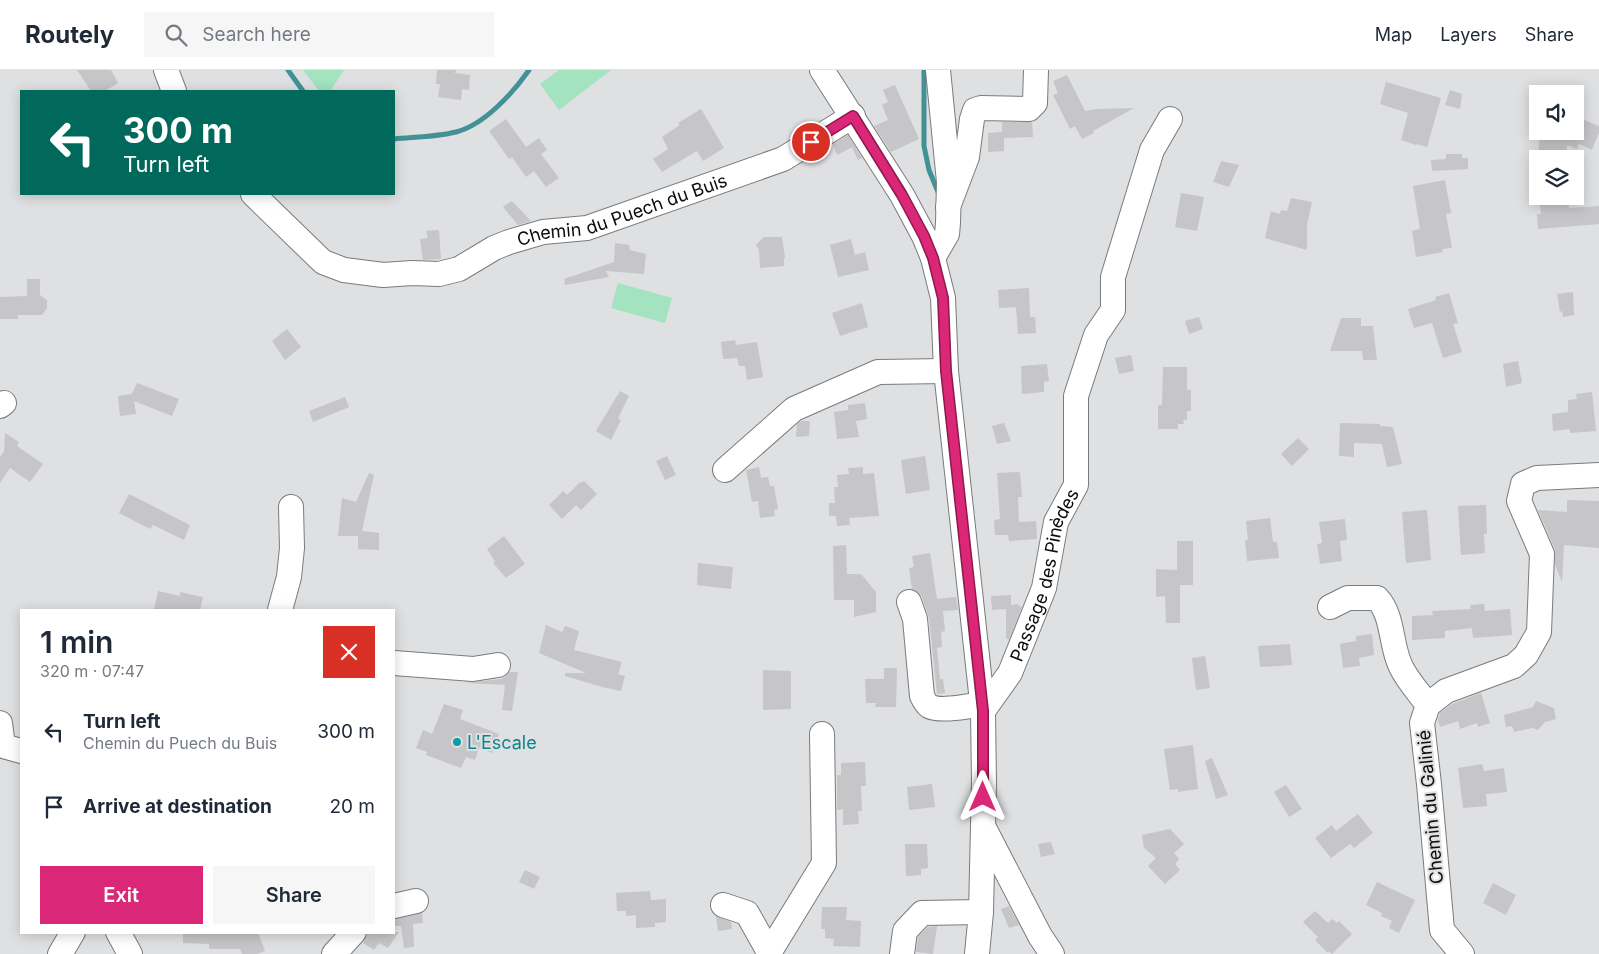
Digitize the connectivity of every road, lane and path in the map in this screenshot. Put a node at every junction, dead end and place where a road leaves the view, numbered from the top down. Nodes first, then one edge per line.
1 (166, 70) edge
2 (822, 70) edge
3 (938, 70) edge
4 (1036, 70) edge
5 (174, 90) edge
6 (853, 116) junction
7 (1170, 119) dead end
8 (254, 195) edge
9 (948, 215) junction
10 (924, 236) junction
11 (933, 258) junction
12 (943, 298) junction
13 (946, 371) junction
14 (725, 470) dead end
15 (1599, 475) edge
16 (291, 507) dead end
17 (909, 602) dead end
18 (1330, 607) dead end
19 (280, 609) edge
20 (395, 663) edge
21 (498, 665) dead end
22 (1428, 705) junction
23 (983, 707) junction
24 (0, 723) edge
25 (822, 734) dead end
26 (20, 751) edge
27 (982, 825) junction
28 (722, 905) dead end
29 (980, 912) junction
30 (72, 934) edge
31 (119, 934) edge
32 (352, 934) edge
33 (770, 953) edge
34 (60, 954) edge
35 (130, 954) edge
36 (334, 954) edge
37 (902, 954) edge
38 (977, 954) edge
39 (1052, 954) edge
40 (1462, 954) edge

1 - 5 street
2 - 6 street
3 - 9 street
4 - 9 street
6 - 8 street, Chemin du Puech du Buis
6 - 10 street
7 - 23 street, Passage des Pinèdes
9 - 10 street
9 - 11 street
9 - 12 street
10 - 11 street
11 - 12 street
12 - 13 street
13 - 14 street
13 - 23 street
15 - 22 street, Chemin du Galinié
16 - 19 street
17 - 23 street
18 - 22 street
20 - 21 street
22 - 40 street, Chemin du Galinié
23 - 27 street
24 - 26 street
25 - 33 street
27 - 29 street
27 - 39 street
28 - 33 street
29 - 37 street
29 - 38 street
30 - 34 street
31 - 35 street
32 - 36 street

